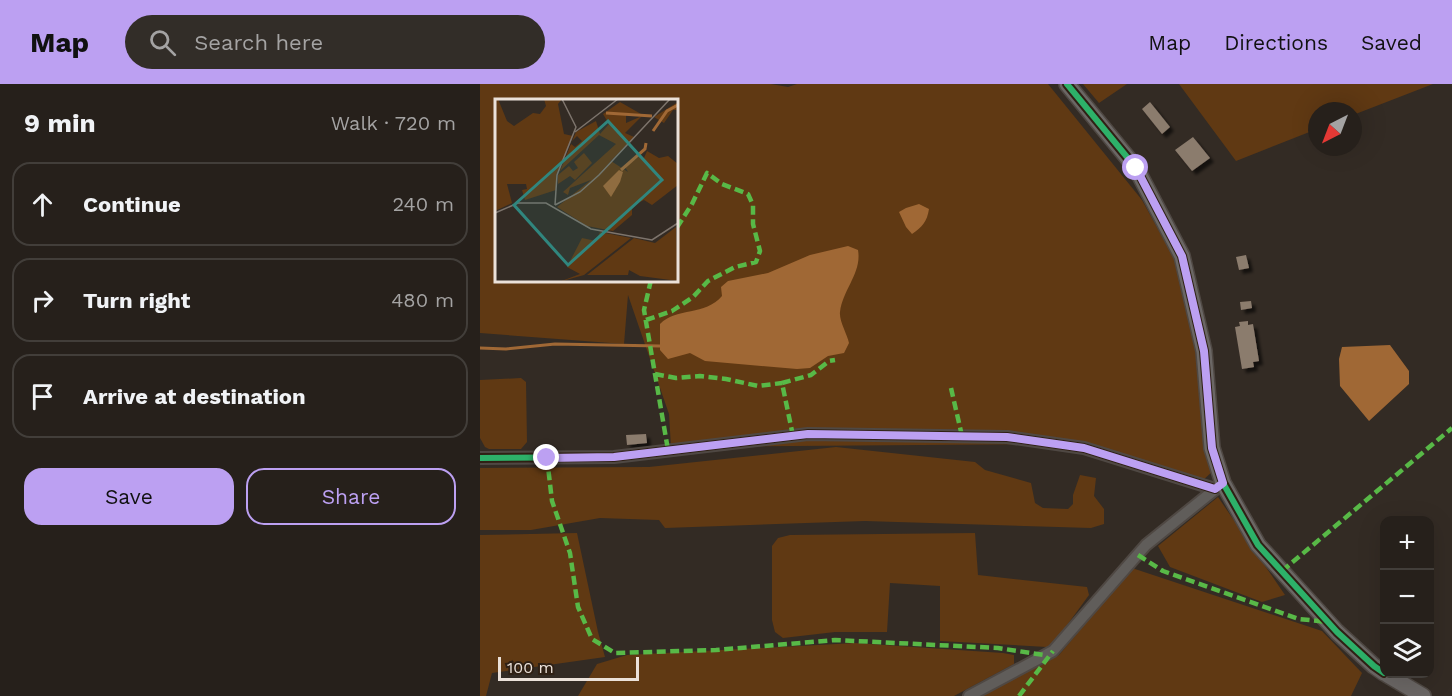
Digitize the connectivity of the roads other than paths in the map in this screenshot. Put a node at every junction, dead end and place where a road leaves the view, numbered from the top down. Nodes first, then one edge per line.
1 (1067, 84) edge
2 (480, 458) edge
3 (1219, 486) junction
4 (1380, 670) edge
5 (1393, 678) edge
6 (969, 696) edge
7 (1424, 696) edge

1 - 3 street
2 - 3 street
3 - 4 street
3 - 6 street
5 - 7 street

